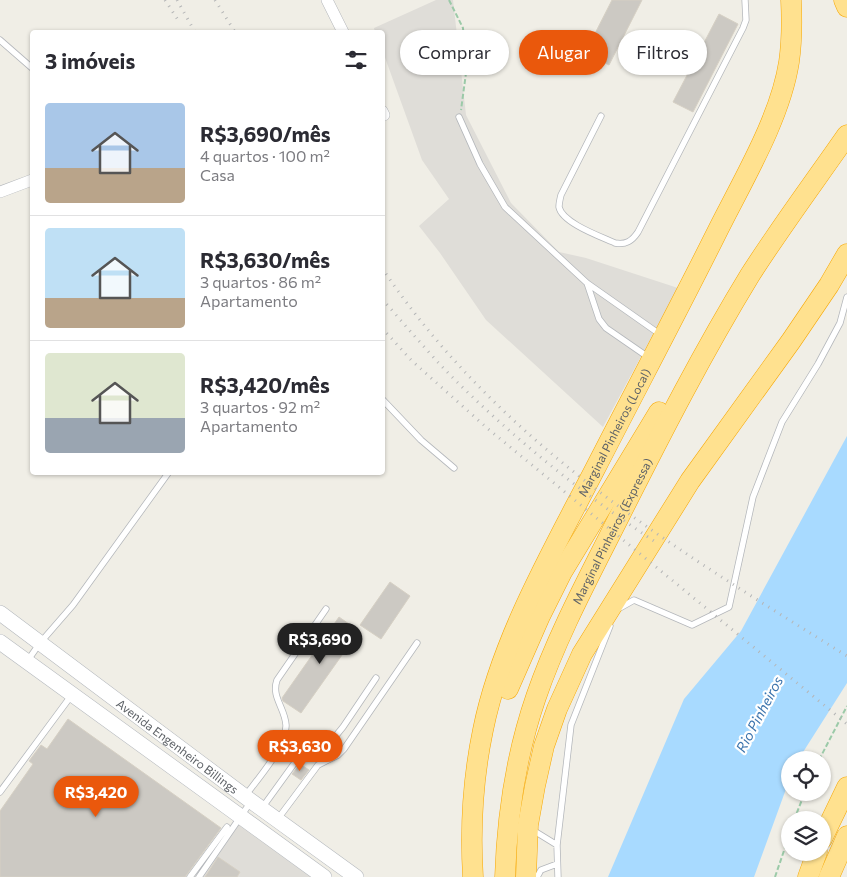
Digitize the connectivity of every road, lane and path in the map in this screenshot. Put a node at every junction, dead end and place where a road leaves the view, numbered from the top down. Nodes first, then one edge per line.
1 (327, 0) edge
2 (448, 0) edge
3 (745, 0) edge
4 (790, 0) edge
5 (844, 0) edge
6 (847, 7) edge
7 (342, 30) edge
8 (0, 40) edge
9 (30, 66) edge
10 (600, 116) dead end
11 (460, 117) joint
12 (847, 135) edge
13 (30, 181) edge
14 (0, 192) edge
15 (847, 254) edge
16 (587, 283) junction
17 (847, 297) edge
18 (664, 337) junction
19 (652, 360) junction
20 (692, 373) junction
21 (385, 402) edge
22 (454, 468) dead end
23 (167, 475) edge
24 (326, 609) dead end
25 (0, 613) edge
26 (0, 642) edge
27 (40, 643) junction
28 (417, 643) dead end
29 (27, 661) junction
30 (376, 678) dead end
31 (72, 694) junction
32 (847, 706) edge
33 (824, 751) edge
34 (197, 760) junction
35 (185, 776) junction
36 (847, 787) edge
37 (0, 792) edge
38 (253, 802) junction
39 (240, 816) junction
40 (277, 820) junction
41 (831, 820) edge
42 (473, 824) junction
43 (227, 827) dead end
44 (528, 827) junction
45 (847, 836) edge
46 (557, 845) junction
47 (781, 858) edge
48 (814, 861) edge
49 (557, 864) junction
50 (847, 870) edge
51 (318, 875) edge
52 (190, 877) edge
53 (199, 877) edge
54 (356, 877) edge
55 (473, 877) edge
56 (505, 877) edge
57 (526, 877) edge
58 (537, 877) edge
59 (558, 877) edge
60 (774, 877) edge
61 (808, 877) edge
62 (829, 877) edge
63 (843, 877) edge

1 - 7 street
2 - 11 path
3 - 10 lane
4 - 18 highway, Marginal Pinheiros (Local)
5 - 6 highway
8 - 9 lane
11 - 16 lane
12 - 20 highway, Marginal Pinheiros (Expressa)
13 - 14 street
15 - 44 highway
16 - 18 lane
16 - 19 lane
17 - 46 lane
18 - 19 highway, Marginal Pinheiros (Local)
19 - 42 highway, Marginal Pinheiros (Local)
20 - 42 highway
20 - 56 highway, Marginal Pinheiros (Expressa)
21 - 22 lane
23 - 27 lane
24 - 38 lane
25 - 27 street, Avenida Engenheiro Billings
26 - 29 street, Avenida Engenheiro Billings
27 - 29 lane
27 - 34 street, Avenida Engenheiro Billings
28 - 40 lane
29 - 31 street, Avenida Engenheiro Billings
30 - 38 lane
31 - 35 street, Avenida Engenheiro Billings
31 - 37 lane
32 - 33 path
34 - 35 street
34 - 38 street, Avenida Engenheiro Billings
35 - 39 street, Avenida Engenheiro Billings
36 - 41 highway
38 - 39 lane
38 - 40 street, Avenida Engenheiro Billings
39 - 51 street, Avenida Engenheiro Billings
39 - 53 lane
40 - 54 street, Avenida Engenheiro Billings
42 - 55 highway, Marginal Pinheiros (Local)
43 - 52 lane
44 - 46 lane
44 - 57 highway
45 - 62 highway
46 - 49 lane
47 - 60 path
48 - 61 highway
49 - 58 lane
49 - 59 lane
50 - 63 highway

